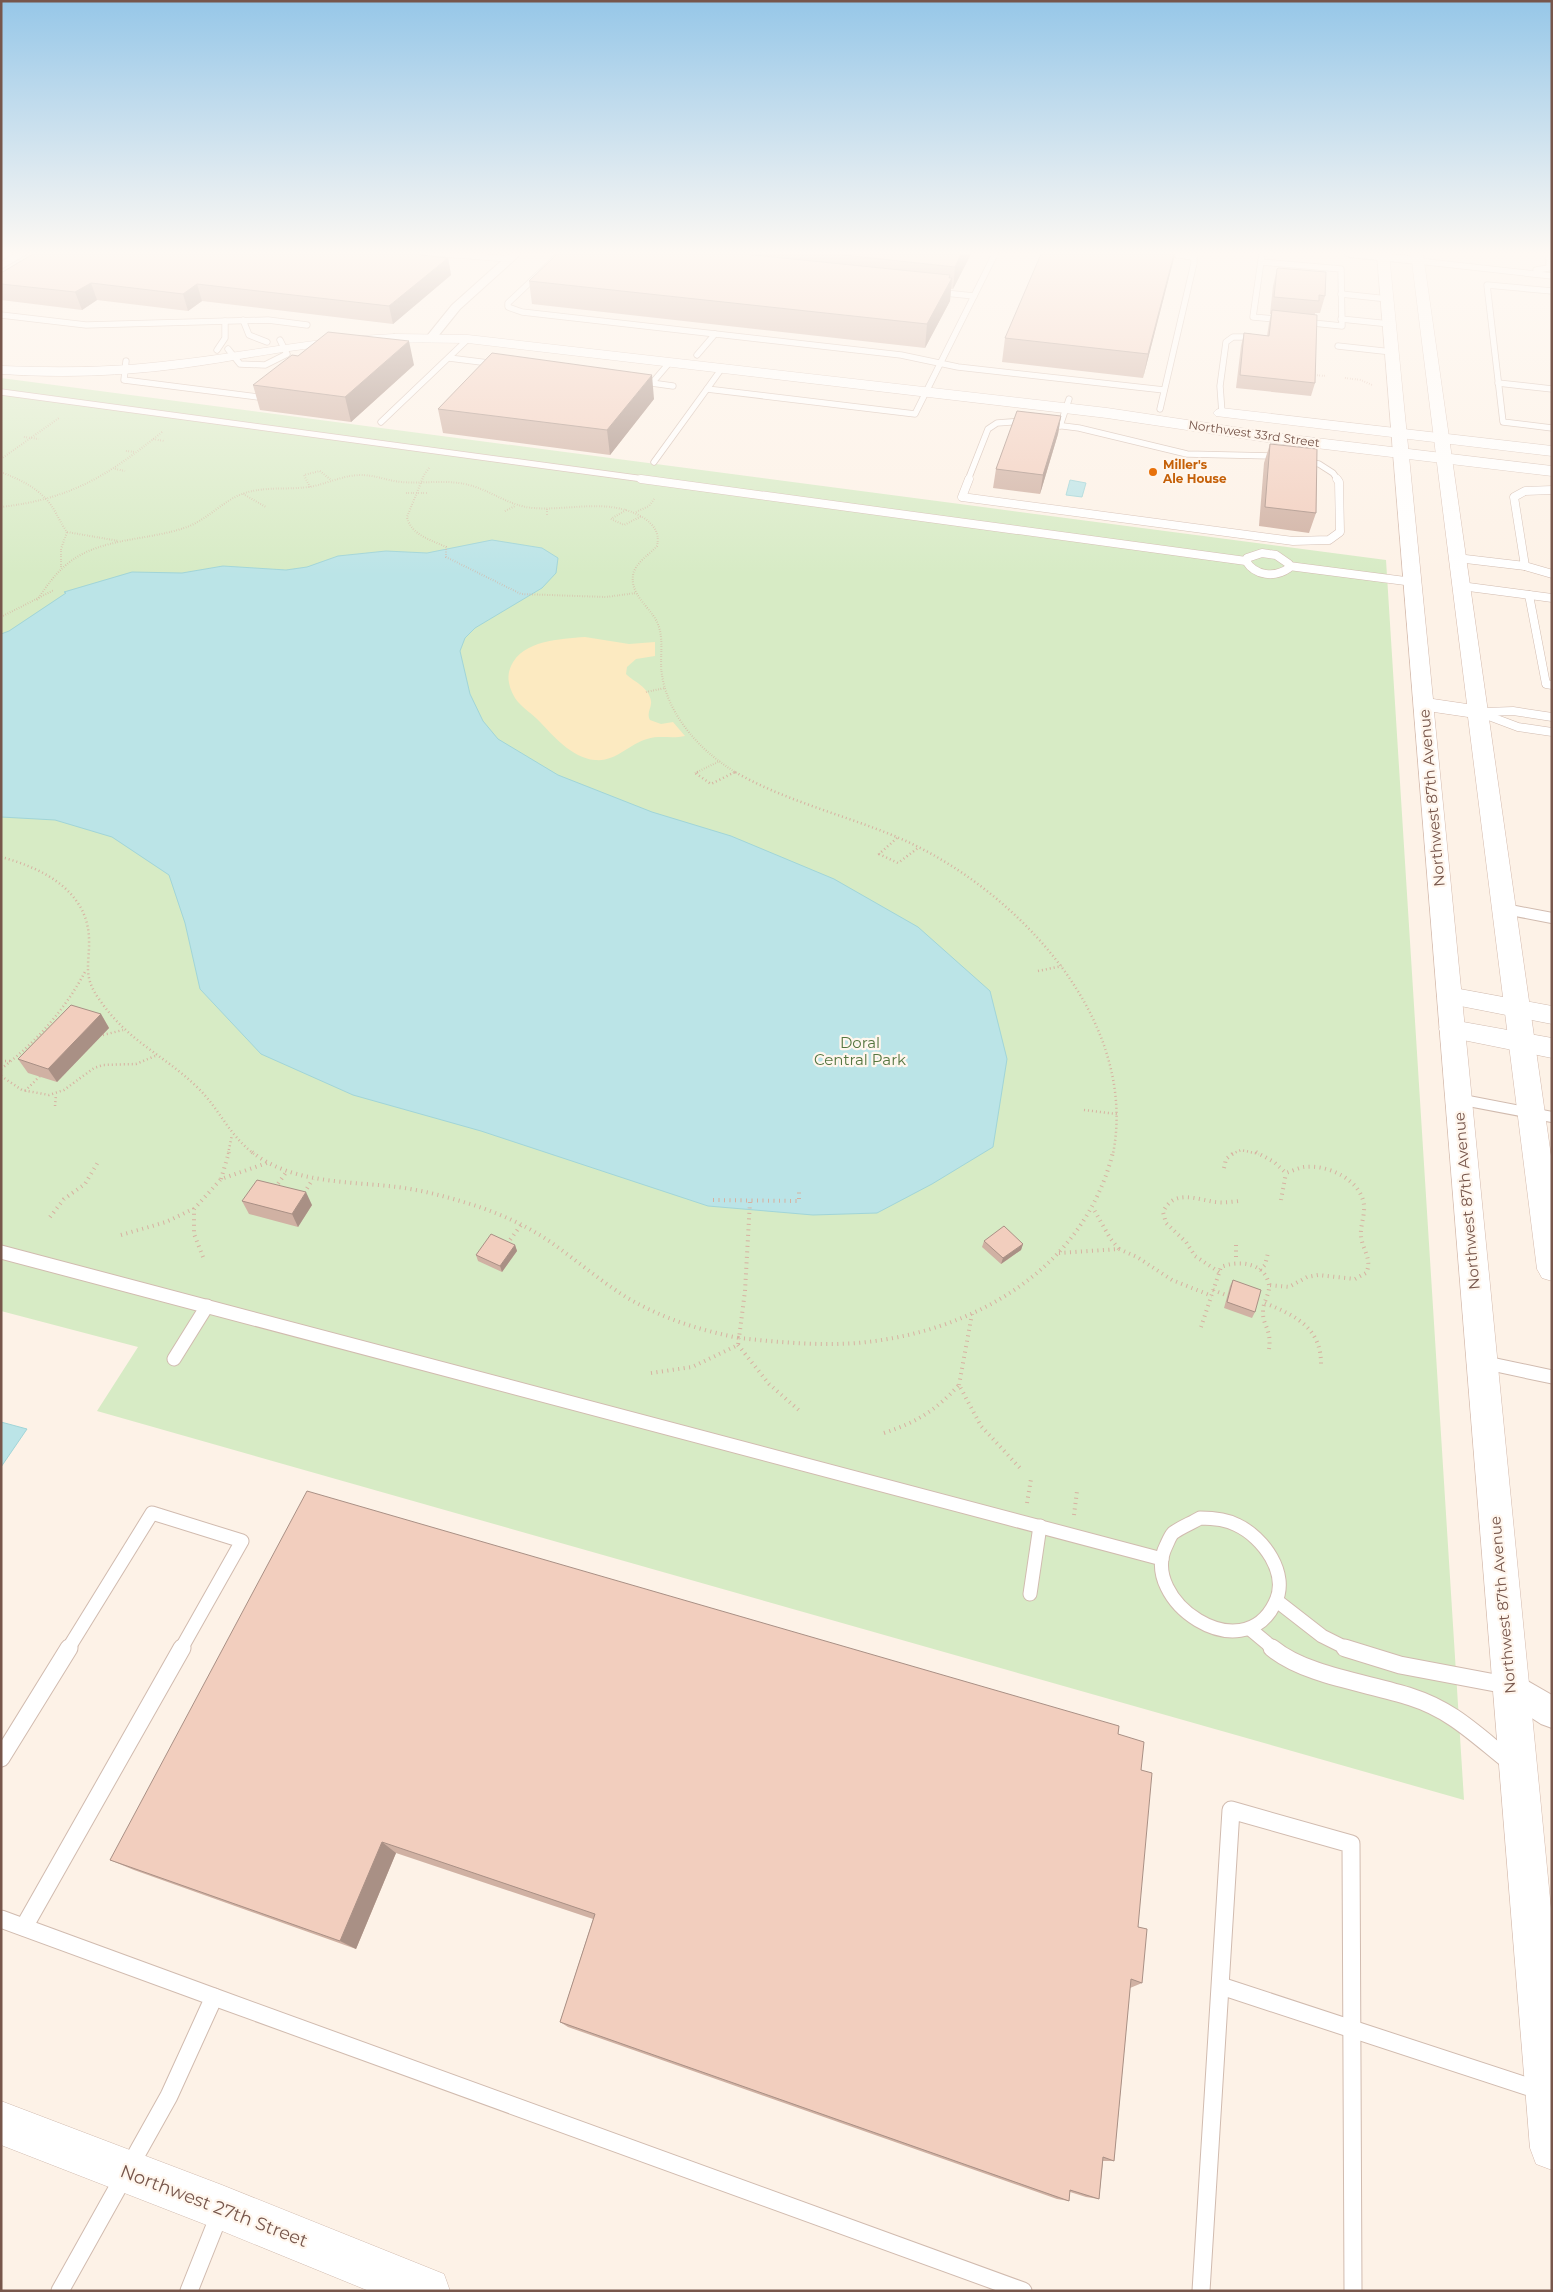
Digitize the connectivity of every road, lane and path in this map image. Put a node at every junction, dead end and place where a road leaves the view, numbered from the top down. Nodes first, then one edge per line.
1 (22, 361) edge
2 (157, 361) edge
3 (446, 361) edge
4 (474, 361) edge
5 (661, 361) edge
6 (716, 361) edge
7 (747, 361) edge
8 (932, 361) edge
9 (1170, 361) edge
10 (1224, 361) edge
11 (1393, 361) edge
12 (1431, 361) edge
13 (1496, 361) edge
14 (670, 362) junction
15 (764, 363) junction
16 (942, 363) junction
17 (126, 365) junction
18 (507, 365) edge
19 (722, 368) junction
20 (1, 370) edge
21 (1308, 374) edge
22 (1327, 376) dead end
23 (1345, 378) dead end
24 (632, 381) edge
25 (652, 383) junction
26 (1498, 383) junction
27 (673, 386) dead end
28 (1375, 386) dead end
29 (930, 387) junction
30 (707, 389) junction
31 (1552, 389) edge
32 (1164, 390) junction
33 (1, 392) edge
34 (266, 398) edge
35 (1068, 404) junction
36 (1160, 408) junction
37 (1222, 413) junction
38 (66, 414) dead end
39 (381, 422) dead end
40 (1060, 426) junction
41 (168, 428) dead end
42 (1552, 428) edge
43 (1399, 433) junction
44 (24, 437) dead end
45 (31, 438) junction
46 (1441, 438) junction
47 (39, 439) dead end
48 (152, 440) junction
49 (164, 441) dead end
50 (126, 451) dead end
51 (1552, 451) edge
52 (136, 452) junction
53 (1400, 453) junction
54 (1444, 458) junction
55 (1, 459) edge
56 (654, 462) dead end
57 (433, 464) dead end
58 (114, 469) junction
59 (125, 471) dead end
60 (1552, 471) edge
61 (1, 472) edge
62 (332, 481) junction
63 (420, 483) junction
64 (310, 487) junction
65 (1552, 490) edge
66 (406, 492) dead end
67 (416, 492) junction
68 (427, 493) dead end
69 (242, 494) junction
70 (655, 494) dead end
71 (45, 499) junction
72 (517, 506) junction
73 (1, 507) edge
74 (266, 507) dead end
75 (547, 509) junction
76 (626, 510) junction
77 (505, 511) dead end
78 (636, 513) junction
79 (547, 516) dead end
80 (642, 516) junction
81 (68, 532) junction
82 (122, 541) junction
83 (1457, 558) junction
84 (1246, 561) junction
85 (1289, 566) junction
86 (1525, 566) junction
87 (62, 568) junction
88 (1552, 574) edge
89 (1413, 582) junction
90 (1461, 586) junction
91 (54, 590) dead end
92 (636, 593) junction
93 (1530, 595) junction
94 (1552, 598) edge
95 (37, 600) junction
96 (1, 617) edge
97 (1552, 685) edge
98 (665, 688) junction
99 (646, 692) dead end
100 (1423, 704) junction
101 (1478, 712) junction
102 (1552, 717) edge
103 (1552, 732) edge
104 (720, 761) junction
105 (735, 772) junction
106 (897, 838) junction
107 (918, 848) junction
108 (1, 857) edge
109 (1504, 909) junction
110 (1552, 918) edge
111 (1062, 966) junction
112 (86, 969) junction
113 (1038, 971) dead end
114 (1450, 996) junction
115 (1517, 1009) junction
116 (1552, 1015) edge
117 (53, 1023) junction
118 (58, 1025) edge
119 (1452, 1029) junction
120 (123, 1030) junction
121 (93, 1035) edge
122 (1522, 1042) junction
123 (1552, 1048) edge
124 (155, 1056) junction
125 (1, 1061) edge
126 (11, 1061) junction
127 (1, 1069) edge
128 (43, 1074) edge
129 (1, 1076) edge
130 (25, 1091) junction
131 (56, 1095) junction
132 (1458, 1099) junction
133 (55, 1106) dead end
134 (1084, 1110) dead end
135 (1117, 1114) junction
136 (1541, 1115) edge
137 (232, 1136) junction
138 (98, 1162) dead end
139 (268, 1163) junction
140 (1224, 1168) dead end
141 (286, 1171) junction
142 (1286, 1173) junction
143 (221, 1179) junction
144 (313, 1179) junction
145 (799, 1192) dead end
146 (272, 1193) edge
147 (300, 1200) edge
148 (713, 1200) dead end
149 (750, 1200) junction
150 (1281, 1200) dead end
151 (1239, 1201) dead end
152 (1093, 1208) junction
153 (194, 1209) junction
154 (50, 1217) dead end
155 (521, 1225) junction
156 (121, 1235) dead end
157 (1236, 1245) dead end
158 (505, 1246) edge
159 (1119, 1249) junction
160 (1, 1252) edge
161 (1059, 1253) junction
162 (1268, 1253) dead end
163 (202, 1257) dead end
164 (1236, 1262) junction
165 (1260, 1270) junction
166 (1552, 1270) edge
167 (1219, 1272) junction
168 (1269, 1285) junction
169 (1213, 1290) junction
170 (1212, 1296) junction
171 (1238, 1300) edge
172 (1265, 1303) junction
173 (207, 1306) junction
174 (1255, 1306) edge
175 (1263, 1310) junction
176 (972, 1314) junction
177 (1201, 1327) dead end
178 (739, 1338) junction
179 (738, 1345) junction
180 (1269, 1349) dead end
181 (174, 1359) dead end
182 (1481, 1361) junction
183 (1321, 1366) dead end
184 (651, 1374) dead end
185 (1552, 1377) edge
186 (958, 1385) junction
187 (800, 1412) dead end
188 (884, 1433) dead end
189 (1020, 1468) dead end
190 (1031, 1478) dead end
191 (1077, 1491) dead end
192 (1027, 1504) dead end
193 (1074, 1515) dead end
194 (1040, 1526) junction
195 (1162, 1558) junction
196 (1030, 1594) dead end
197 (1277, 1601) junction
198 (1250, 1629) junction
199 (1510, 1686) junction
200 (1552, 1713) edge
201 (1, 1758) edge
202 (1518, 1768) junction
203 (1, 1919) edge
204 (24, 1927) junction
205 (1221, 1986) junction
206 (214, 1997) junction
207 (1352, 2030) junction
208 (1547, 2092) junction
209 (1, 2123) edge
210 (1552, 2148) edge
211 (125, 2172) junction
212 (222, 2208) junction
213 (60, 2291) edge
214 (189, 2291) edge
215 (427, 2291) edge
216 (1023, 2291) edge
217 (1201, 2291) edge
218 (1353, 2291) edge

1 - 17 main road, Northwest 33rd Street
2 - 17 main road, Northwest 33rd Street
3 - 39 lane
4 - 18 lane
5 - 14 main road, Northwest 33rd Street
6 - 19 main road
7 - 15 main road, Northwest 33rd Street
8 - 16 lane
9 - 32 lane
10 - 37 lane
11 - 43 main road, Northwest 87th Avenue
12 - 46 main road
13 - 26 lane
14 - 19 main road, Northwest 33rd Street
14 - 25 lane
15 - 19 main road
15 - 29 main road, Northwest 33rd Street
16 - 29 lane
16 - 32 lane
17 - 20 main road, Northwest 33rd Street
17 - 34 lane
19 - 29 main road, Northwest 33rd Street
19 - 30 lane
21 - 22 path
23 - 28 path
24 - 25 lane
25 - 27 lane
26 - 31 lane
26 - 42 lane
29 - 30 lane
29 - 35 main road, Northwest 33rd Street
30 - 56 lane
32 - 36 lane
33 - 84 lane
35 - 36 main road, Northwest 33rd Street
35 - 40 lane
35 - 53 main road, Northwest 33rd Street
36 - 37 main road, Northwest 33rd Street
37 - 43 main road, Northwest 33rd Street
38 - 45 path
40 - 40 lane
41 - 48 path
43 - 46 main road, Northwest 33rd Street
43 - 53 main road, Northwest 87th Avenue
44 - 45 path
45 - 47 path
45 - 55 path
46 - 51 main road, Northwest 33rd Street
46 - 54 main road
48 - 49 path
48 - 52 path
50 - 52 path
52 - 58 path
53 - 54 main road, Northwest 33rd Street
53 - 89 main road, Northwest 87th Avenue
54 - 60 main road, Northwest 33rd Street
54 - 83 main road
57 - 63 path
58 - 59 path
58 - 71 path
61 - 71 path
62 - 63 path
62 - 64 path
62 - 64 path
63 - 67 path
63 - 72 path
64 - 69 path
65 - 86 lane
66 - 67 path
67 - 68 path
67 - 92 path
69 - 74 path
69 - 82 path
70 - 78 path
71 - 73 path
71 - 81 path
72 - 75 path
72 - 77 path
75 - 76 path
75 - 79 path
76 - 78 path
76 - 80 path
78 - 80 path
80 - 92 path
81 - 82 path
81 - 87 path
82 - 87 path
83 - 86 lane
83 - 90 main road
84 - 85 lane
84 - 85 lane
85 - 89 lane
86 - 88 lane
87 - 95 path
89 - 100 main road, Northwest 87th Avenue
90 - 93 lane
90 - 101 main road
91 - 95 path
92 - 98 path
93 - 94 lane
93 - 97 lane
95 - 96 path
98 - 99 path
98 - 104 path
100 - 101 main road
100 - 114 main road, Northwest 87th Avenue
101 - 102 lane
101 - 103 lane
101 - 109 main road
104 - 105 path
104 - 105 path
105 - 106 path
106 - 107 path
106 - 107 path
107 - 111 path
108 - 112 path
109 - 110 lane
109 - 115 main road
111 - 113 path
111 - 135 path
112 - 117 path
112 - 120 path
114 - 115 main road
114 - 119 main road, Northwest 87th Avenue
115 - 116 main road
115 - 122 main road
117 - 118 path
117 - 126 path
119 - 122 main road
119 - 132 main road, Northwest 87th Avenue
120 - 121 path
120 - 124 path
122 - 123 main road
122 - 136 main road
124 - 131 path
124 - 137 path
125 - 126 path
126 - 127 path
128 - 130 path
129 - 130 path
130 - 131 path
131 - 133 path
132 - 136 lane
132 - 182 main road, Northwest 87th Avenue
134 - 135 path
135 - 152 path
136 - 166 main road
137 - 139 path
137 - 143 path
138 - 154 path
139 - 141 path
139 - 143 path
140 - 142 path
141 - 144 path
141 - 146 path
142 - 150 path
142 - 168 path
143 - 153 path
144 - 147 path
144 - 155 path
145 - 149 path
148 - 149 path
149 - 178 path
151 - 167 path
152 - 159 path
152 - 161 path
153 - 156 path
153 - 163 path
155 - 158 path
155 - 178 path
157 - 164 path
159 - 161 path
159 - 170 path
160 - 173 lane
161 - 176 path
162 - 165 path
164 - 165 path
164 - 167 path
165 - 168 path
167 - 169 path
168 - 172 path
169 - 170 path
169 - 171 path
170 - 177 path
172 - 175 path
172 - 183 path
173 - 181 lane
173 - 194 lane
174 - 175 path
175 - 180 path
176 - 178 path
176 - 186 path
178 - 179 path
179 - 184 path
179 - 187 path
182 - 185 lane
182 - 199 main road, Northwest 87th Avenue
186 - 188 path
186 - 189 path
190 - 192 path
191 - 193 path
194 - 195 lane
194 - 196 lane
195 - 197 lane
195 - 198 lane
197 - 198 lane
197 - 199 lane
198 - 202 lane
199 - 200 street
199 - 202 main road, Northwest 87th Avenue
201 - 204 lane
202 - 208 main road, Northwest 87th Avenue
203 - 204 lane
204 - 206 lane
205 - 207 lane
205 - 207 lane
205 - 217 lane
206 - 211 lane
206 - 216 lane
207 - 208 lane
207 - 218 lane
208 - 210 main road, Northwest 87th Avenue
209 - 211 main road, Northwest 27th Street
211 - 212 main road, Northwest 27th Street
211 - 213 lane
212 - 214 lane
212 - 215 main road, Northwest 27th Street

